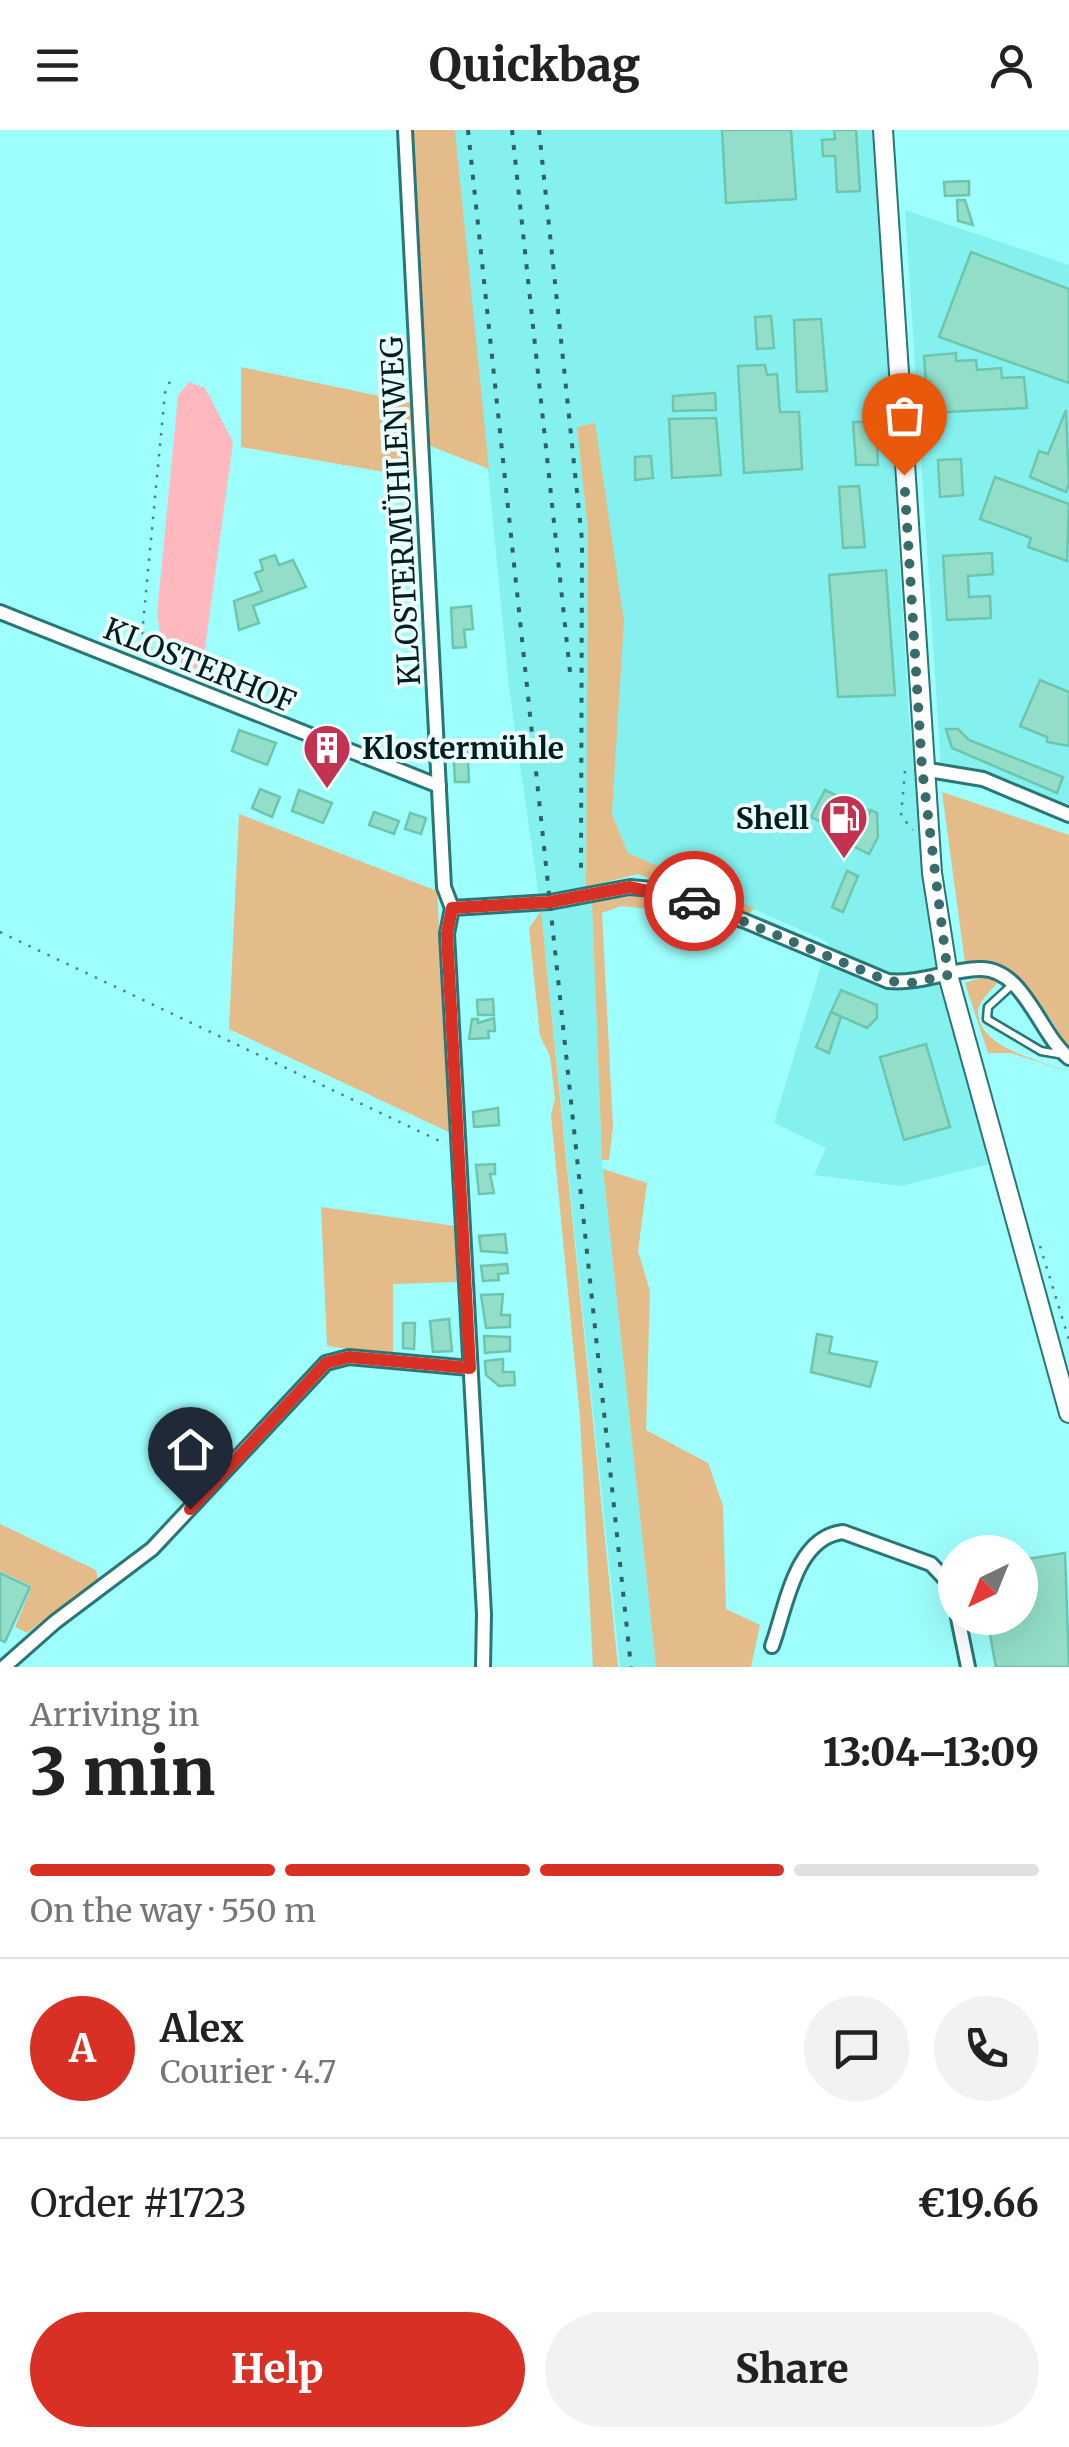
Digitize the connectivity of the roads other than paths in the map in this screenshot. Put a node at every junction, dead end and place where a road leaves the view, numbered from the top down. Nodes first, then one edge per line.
1 (405, 130) edge
2 (883, 130) edge
3 (0, 612) edge
4 (914, 770) junction
5 (439, 786) junction
6 (1069, 815) edge
7 (452, 908) junction
8 (948, 975) junction
9 (1014, 983) junction
10 (1066, 1056) edge
11 (470, 1368) junction
12 (1069, 1413) edge
13 (938, 1571) edge
14 (961, 1635) edge
15 (772, 1646) dead end
16 (4, 1667) edge
17 (483, 1667) edge
18 (968, 1667) edge

1 - 5 street, KLOSTERMÜHLENWEG
2 - 4 main road
3 - 5 street, KLOSTERHOF
4 - 6 street
4 - 8 main road
5 - 7 street, KLOSTERMÜHLENWEG
7 - 8 street
7 - 11 street, KLOSTERMÜHLENWEG
8 - 9 street
8 - 12 main road
9 - 10 street
9 - 10 lane
11 - 16 street
11 - 17 street, KLOSTERMÜHLENWEG
13 - 15 street
14 - 18 street

